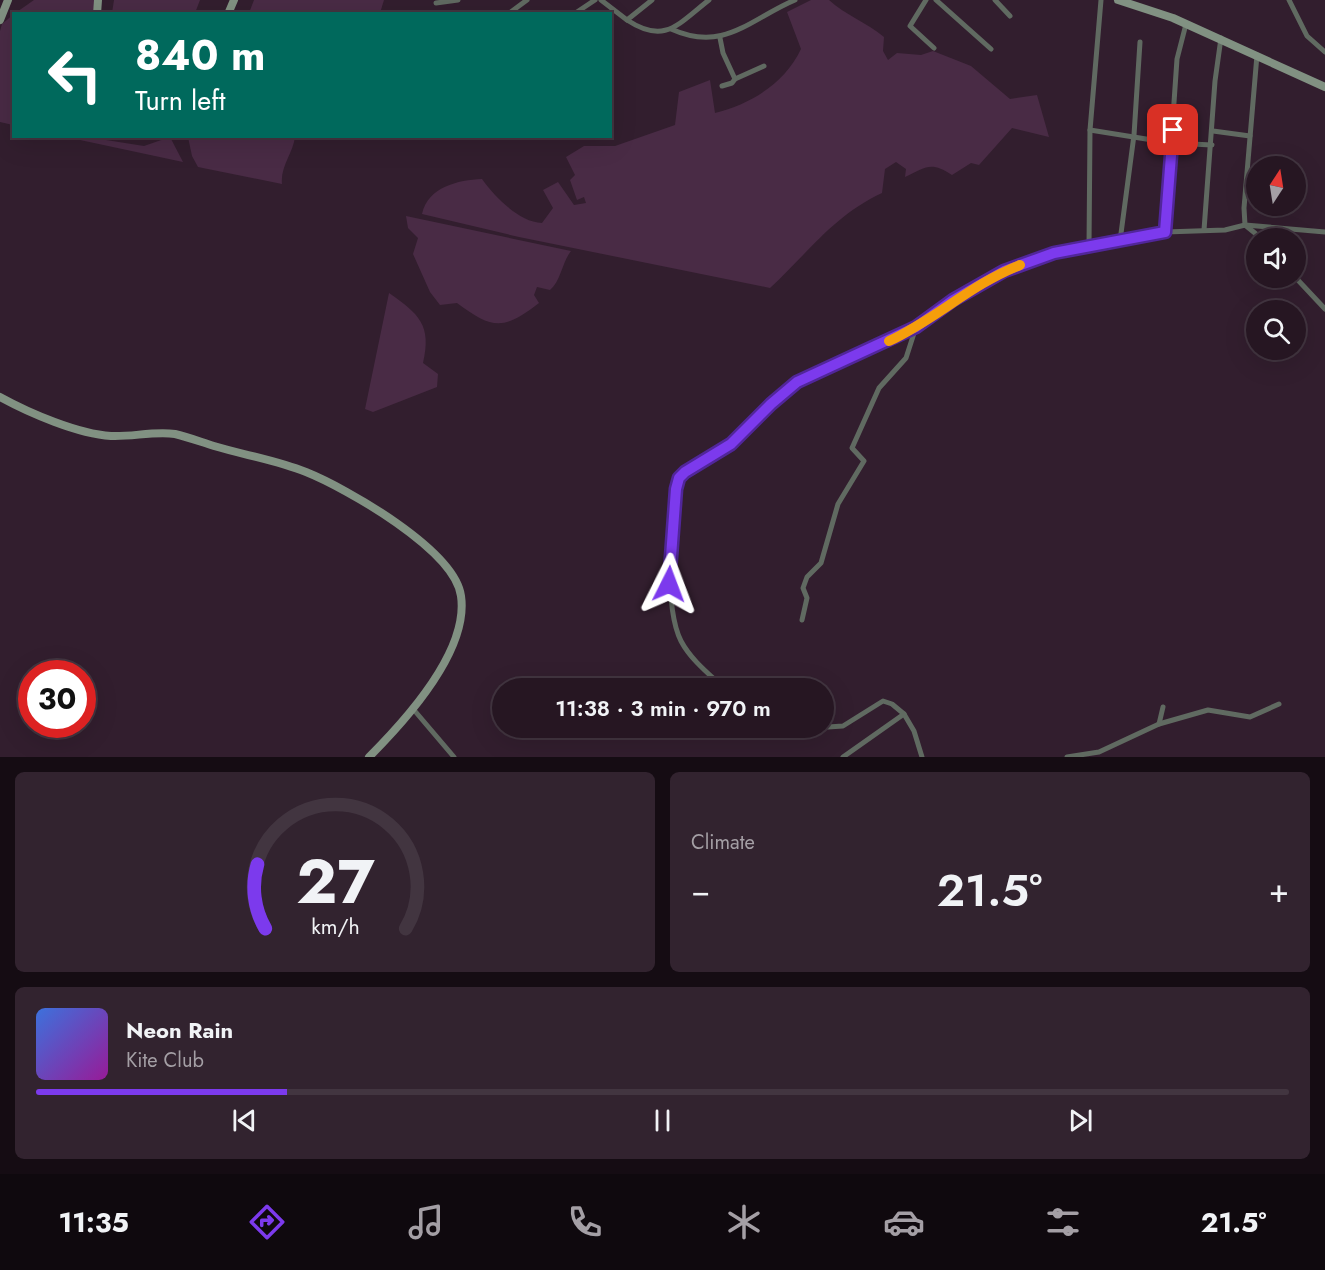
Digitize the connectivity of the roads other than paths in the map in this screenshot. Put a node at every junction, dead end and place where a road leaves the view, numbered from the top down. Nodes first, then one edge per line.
1 (8, 0) edge
2 (458, 0) edge
3 (527, 0) edge
4 (595, 0) edge
5 (601, 0) edge
6 (652, 0) edge
7 (709, 0) edge
8 (795, 0) edge
9 (926, 0) edge
10 (936, 0) edge
11 (995, 0) edge
12 (1101, 0) edge
13 (1118, 0) edge
14 (1289, 0) edge
15 (436, 3) dead end
16 (511, 12) edge
17 (577, 12) edge
18 (1010, 16) dead end
19 (0, 20) edge
20 (627, 20) junction
21 (1186, 24) junction
22 (671, 29) junction
23 (720, 38) junction
24 (1221, 38) junction
25 (1140, 42) dead end
26 (934, 48) dead end
27 (991, 49) dead end
28 (1325, 52) edge
29 (1257, 55) junction
30 (764, 66) dead end
31 (735, 79) junction
32 (722, 86) dead end
33 (1325, 87) edge
34 (1090, 130) junction
35 (1213, 131) junction
36 (1134, 135) junction
37 (1250, 136) junction
38 (1171, 143) junction
39 (1212, 145) junction
40 (1245, 225) junction
41 (1249, 228) edge
42 (1204, 230) junction
43 (1165, 232) junction
44 (1325, 232) edge
45 (1120, 241) junction
46 (1089, 246) junction
47 (1305, 288) edge
48 (1325, 309) edge
49 (916, 327) junction
50 (0, 397) edge
51 (802, 620) dead end
52 (714, 678) edge
53 (1279, 704) dead end
54 (1163, 707) dead end
55 (414, 710) junction
56 (904, 714) junction
57 (1159, 724) junction
58 (834, 727) edge
59 (369, 757) edge
60 (454, 757) edge
61 (843, 757) edge
62 (922, 757) edge
63 (1067, 757) edge

1 - 19 main road
2 - 15 street
3 - 16 street
4 - 17 street
5 - 20 street
6 - 20 street
7 - 22 street
8 - 23 street
9 - 26 street
10 - 27 street
11 - 18 street
12 - 34 street
13 - 21 main road
14 - 28 street
20 - 22 street
21 - 24 main road
21 - 38 street
22 - 23 street
23 - 31 street
24 - 29 main road
24 - 35 street
25 - 36 street
29 - 33 main road
29 - 37 street
30 - 31 street
31 - 32 street
34 - 36 street
34 - 46 street
35 - 37 street
35 - 39 street
36 - 38 street
36 - 45 street
37 - 40 street
38 - 39 street
38 - 43 street
39 - 42 street
40 - 41 street
40 - 42 street
40 - 44 street
42 - 43 street
43 - 45 street
45 - 46 street
46 - 49 street
47 - 48 street
49 - 51 street
49 - 52 street
50 - 55 main road
53 - 57 street
54 - 57 street
55 - 59 main road
55 - 60 street
56 - 58 street
56 - 61 street
56 - 62 street
57 - 63 street

